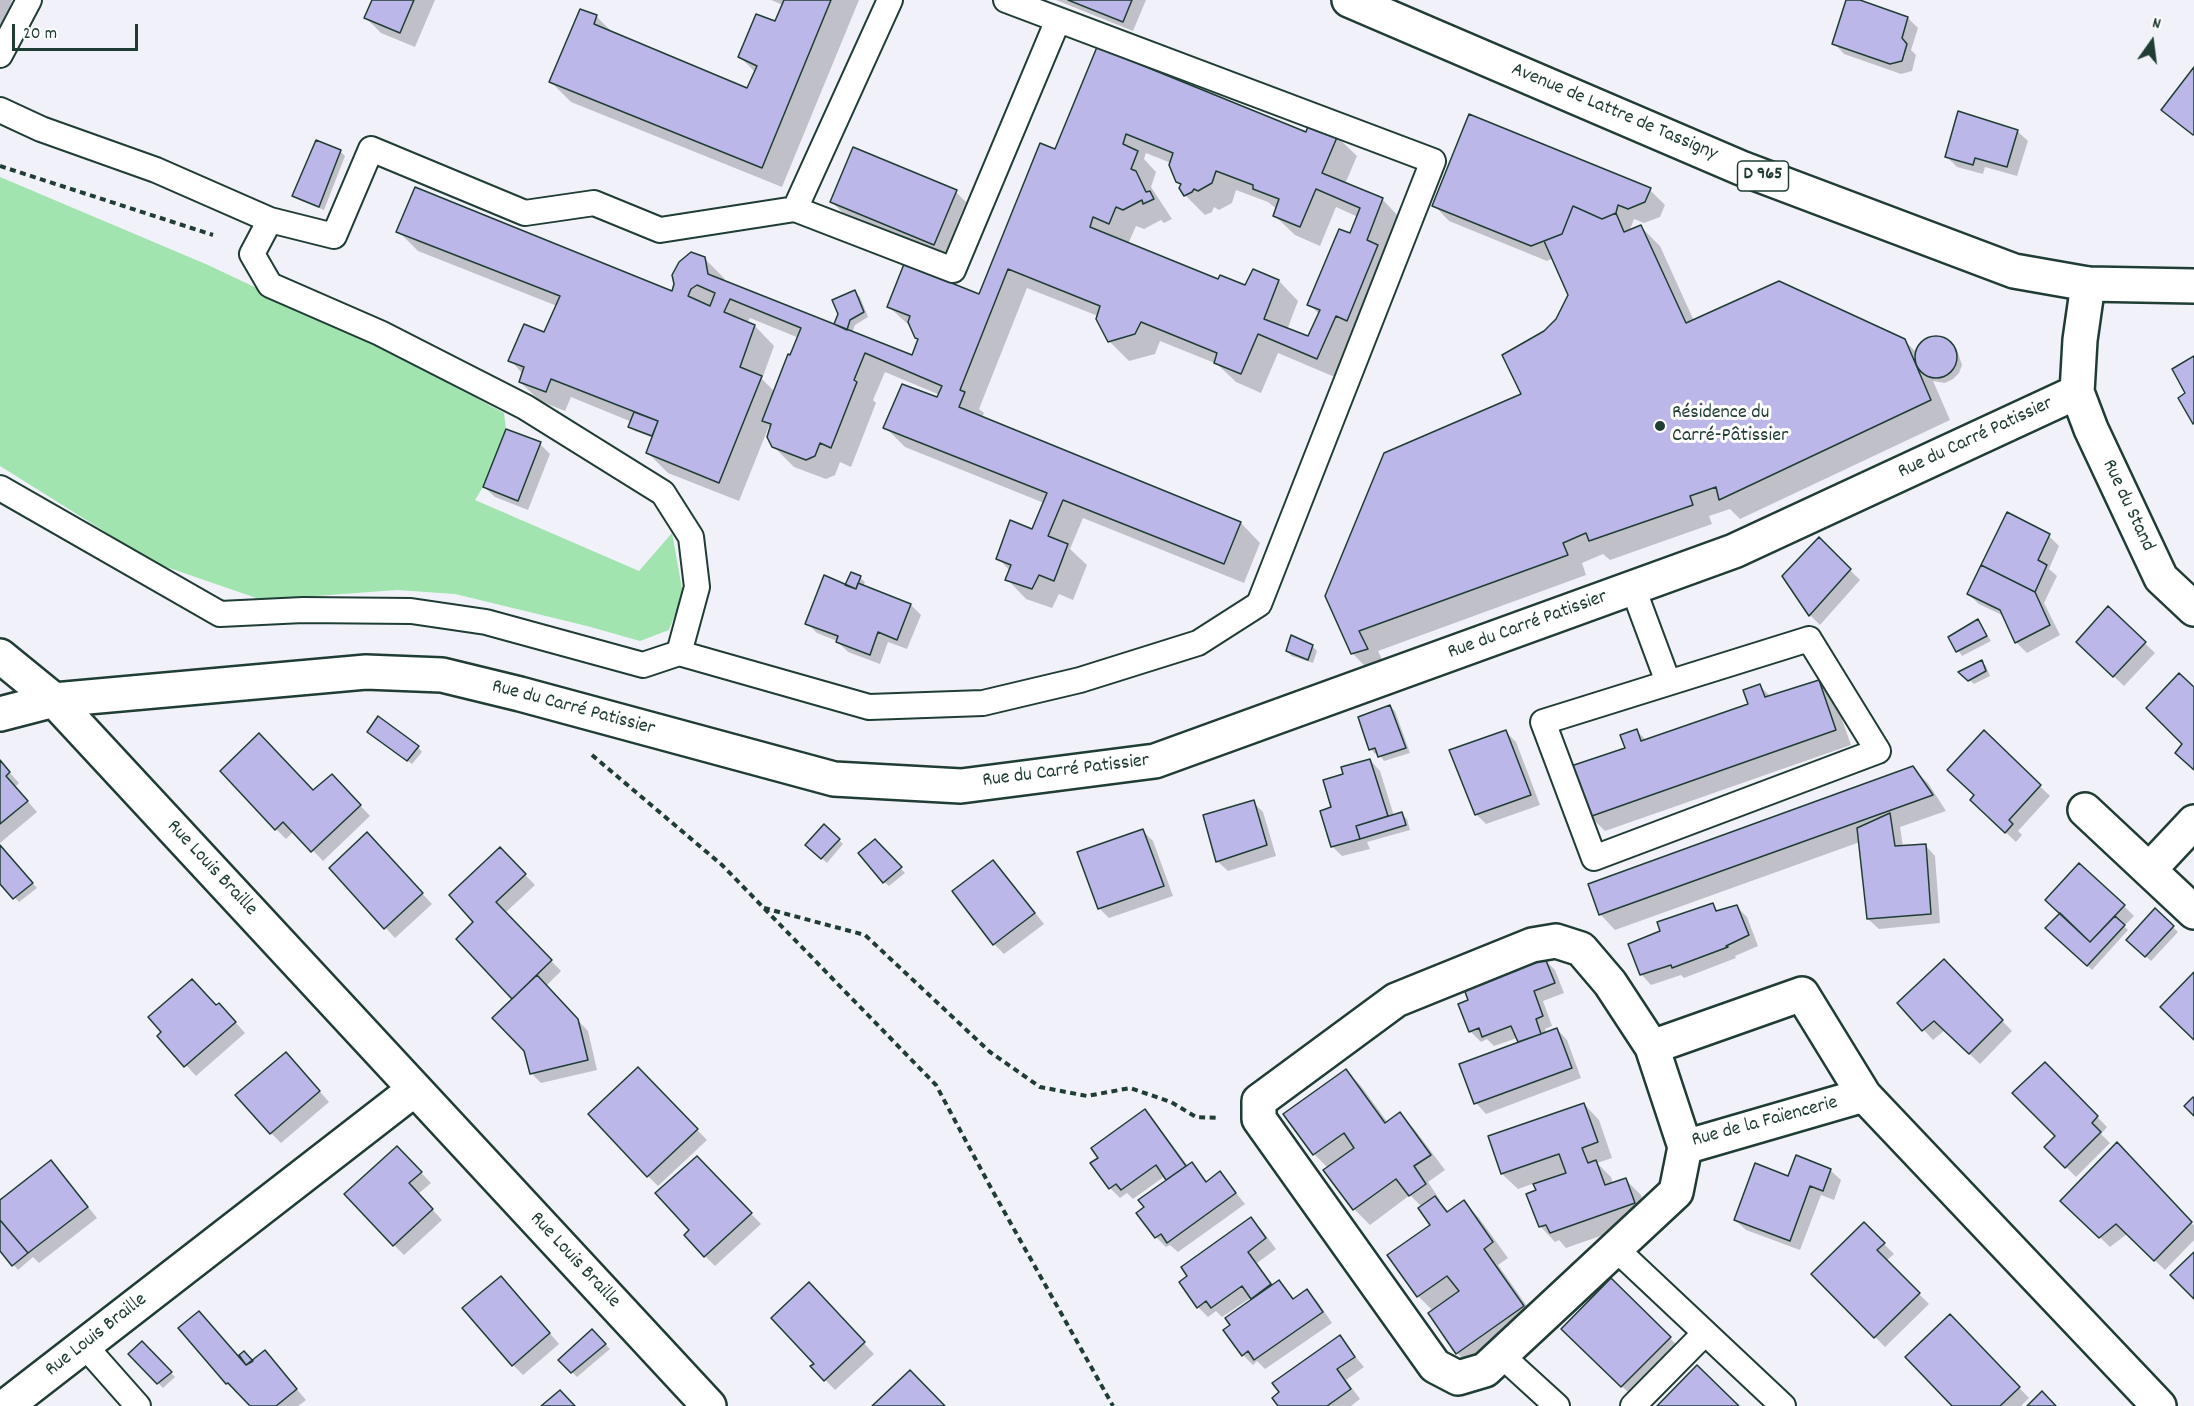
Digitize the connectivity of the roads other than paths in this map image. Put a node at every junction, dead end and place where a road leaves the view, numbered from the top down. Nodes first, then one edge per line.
1 (29, 0) edge
2 (890, 0) edge
3 (1006, 0) edge
4 (1349, 0) edge
5 (1058, 20) junction
6 (0, 55) edge
7 (0, 110) edge
8 (795, 209) junction
9 (270, 220) junction
10 (2088, 284) junction
11 (2194, 286) edge
12 (2077, 392) junction
13 (0, 488) edge
14 (1633, 588) junction
15 (2194, 609) edge
16 (679, 653) junction
17 (0, 656) edge
18 (1668, 682) junction
19 (54, 700) junction
20 (0, 714) edge
21 (2085, 810) dead end
22 (2194, 822) edge
23 (2149, 870) junction
24 (2194, 912) edge
25 (1653, 1047) junction
26 (415, 1089) junction
27 (1864, 1095) junction
28 (1685, 1148) junction
29 (1615, 1248) junction
30 (1705, 1333) junction
31 (84, 1345) junction
32 (1501, 1355) junction
33 (6, 1406) edge
34 (138, 1406) edge
35 (709, 1406) edge
36 (1557, 1406) edge
37 (1633, 1406) edge
38 (1783, 1406) edge
39 (2159, 1406) edge

1 - 6 lane
2 - 8 lane
3 - 5 lane
4 - 10 street, Avenue de Lattre de Tassigny / D 965
5 - 8 lane
5 - 16 lane
7 - 9 lane
8 - 9 lane
9 - 16 lane
10 - 11 street, Avenue de Lattre de Tassigny / D 965
10 - 12 street, Rue du Carré Patissier
12 - 14 street, Rue du Carré Patissier
12 - 15 street, Rue du Stand
13 - 16 lane
14 - 18 lane
14 - 19 street, Rue du Carré Patissier
17 - 19 street, Rue Louis Braille
18 - 18 lane
19 - 20 street, Rue du Carré Patissier
19 - 26 street, Rue Louis Braille
21 - 23 street
22 - 23 street
23 - 24 street
25 - 27 street, Rue de la Faïencerie
25 - 28 street, Rue de la Faïencerie
25 - 32 street
26 - 31 street, Rue Louis Braille
26 - 35 street, Rue Louis Braille
27 - 28 street, Rue de la Faïencerie
27 - 39 street, Rue de la Faïencerie
28 - 29 street
29 - 30 lane
29 - 32 street
30 - 37 lane
30 - 38 lane
31 - 33 street, Rue Louis Braille
31 - 34 lane
32 - 36 lane

